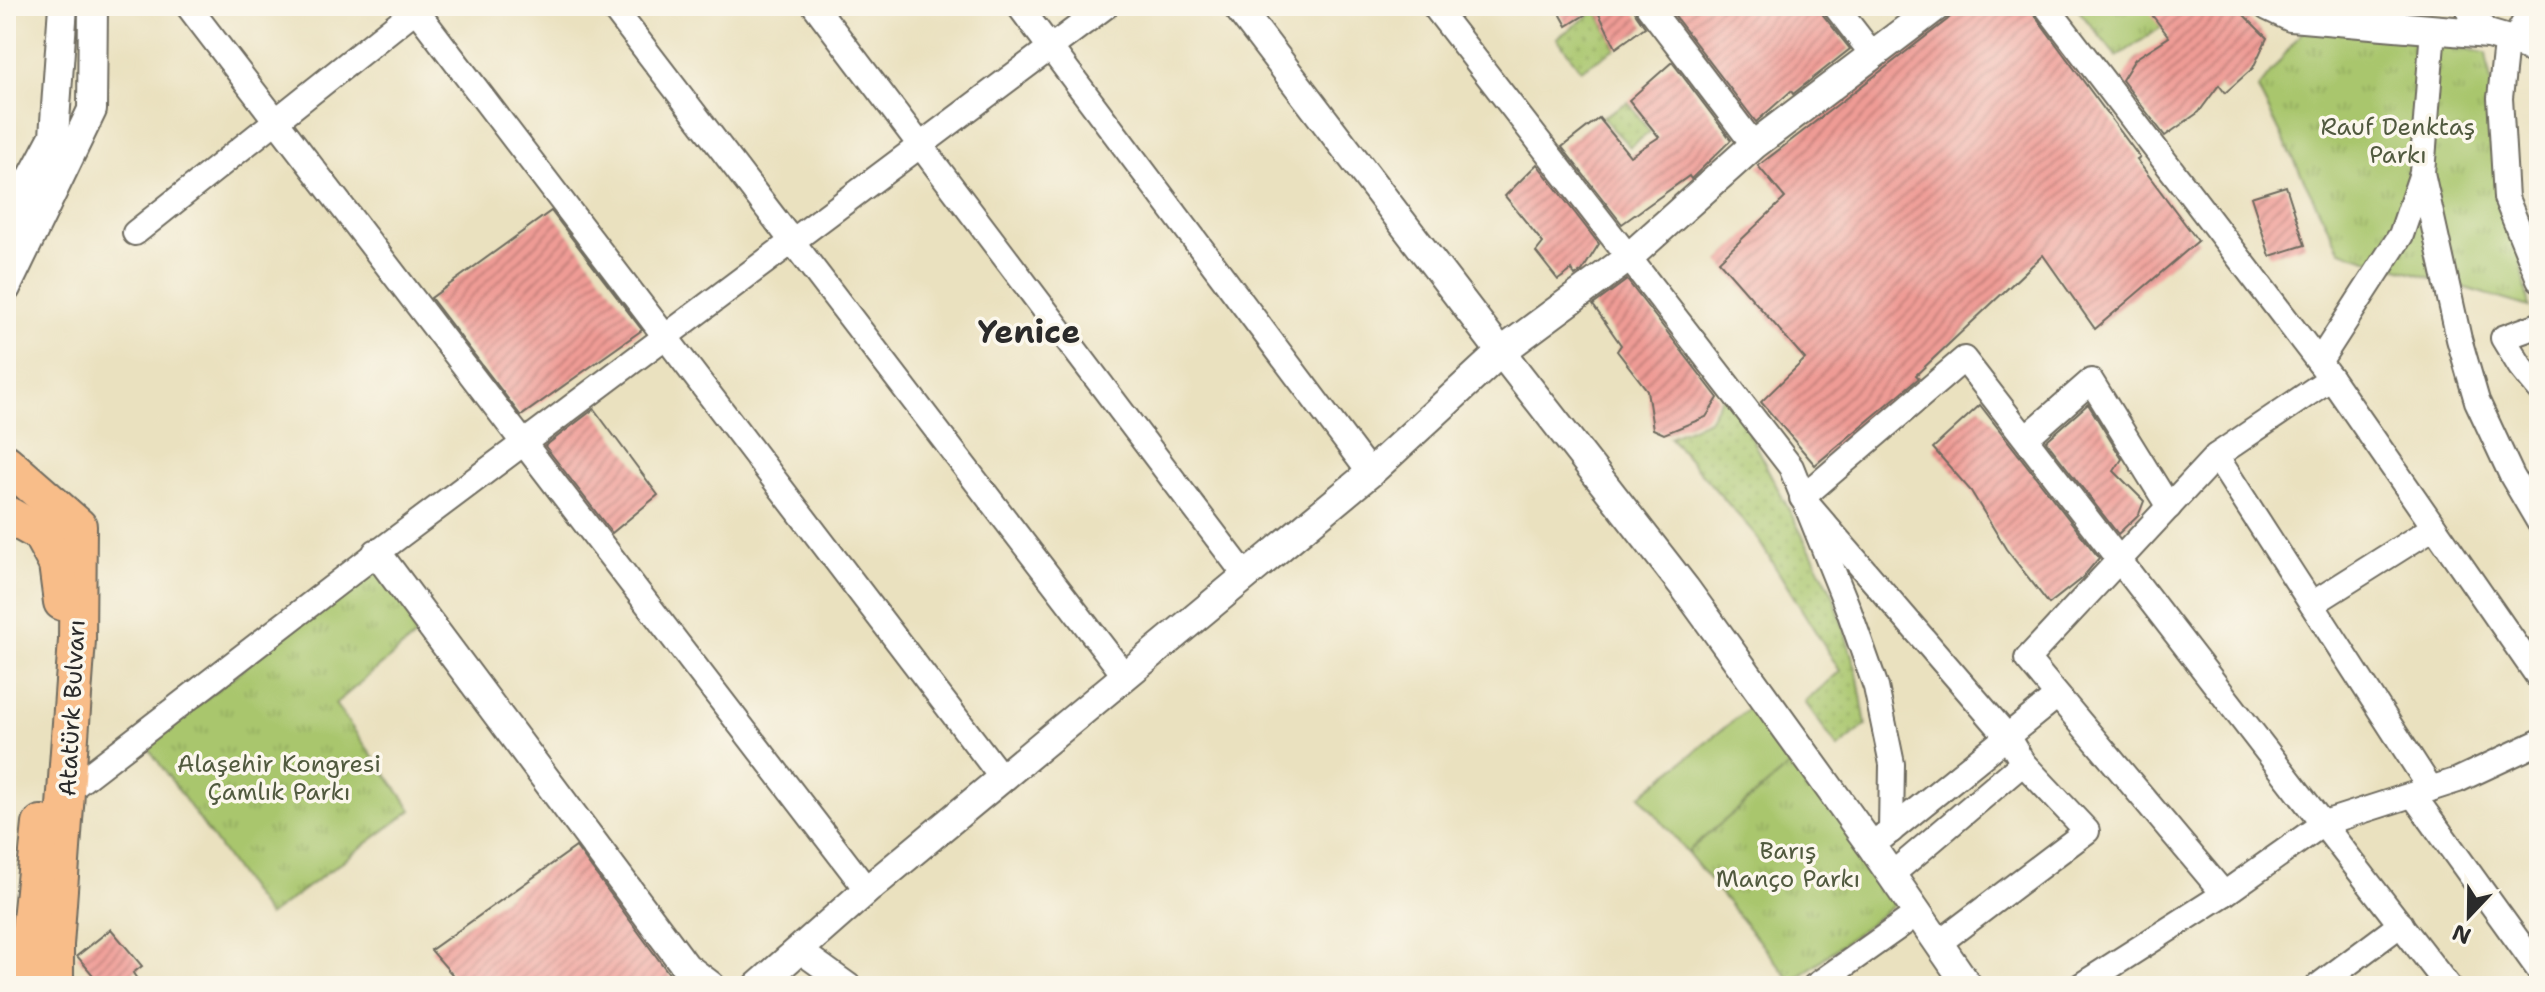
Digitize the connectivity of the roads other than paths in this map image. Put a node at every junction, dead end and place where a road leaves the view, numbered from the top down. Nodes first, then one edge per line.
1 (63, 6) edge
2 (93, 6) edge
3 (188, 6) edge
4 (612, 6) edge
5 (815, 6) edge
6 (1019, 6) edge
7 (1106, 6) edge
8 (1237, 6) edge
9 (1434, 6) edge
10 (1648, 6) edge
11 (1835, 6) edge
12 (1937, 6) edge
13 (2046, 6) edge
14 (2268, 6) edge
15 (2466, 6) edge
16 (2533, 6) edge
17 (417, 7) edge
18 (2433, 29) junction
19 (2514, 42) edge
20 (1050, 48) junction
21 (1873, 55) junction
22 (275, 121) junction
23 (1754, 145) junction
24 (920, 146) junction
25 (2422, 173) junction
26 (9, 210) edge
27 (135, 233) dead end
28 (792, 241) junction
29 (1628, 258) junction
30 (2539, 279) edge
31 (6, 288) edge
32 (2539, 325) edge
33 (665, 337) junction
34 (1501, 352) junction
35 (2325, 370) junction
36 (2539, 389) edge
37 (2026, 438) junction
38 (523, 443) junction
39 (2216, 456) junction
40 (6, 463) edge
41 (1370, 473) junction
42 (1802, 498) junction
43 (2169, 507) junction
44 (6, 514) edge
45 (2539, 522) edge
46 (2434, 527) junction
47 (23, 531) edge
48 (377, 553) junction
49 (2120, 559) junction
50 (1246, 576) junction
51 (2312, 604) junction
52 (1125, 676) junction
53 (2539, 678) edge
54 (2057, 696) junction
55 (2007, 736) junction
56 (2539, 742) edge
57 (2023, 763) junction
58 (1002, 778) junction
59 (68, 791) junction
60 (2422, 792) junction
61 (2324, 823) junction
62 (1882, 839) junction
63 (1891, 875) junction
64 (867, 890) junction
65 (2224, 894) junction
66 (1918, 913) junction
67 (2401, 924) junction
68 (1939, 943) junction
69 (799, 950) junction
70 (2539, 970) edge
71 (24, 986) edge
72 (55, 986) edge
73 (711, 986) edge
74 (758, 986) edge
75 (849, 986) edge
76 (1815, 986) edge
77 (1968, 986) edge
78 (2080, 986) edge
79 (2318, 986) edge
80 (2448, 986) edge

1 - 26 street
2 - 31 street
3 - 22 street
4 - 28 street
5 - 24 street
6 - 20 street
7 - 20 street
8 - 34 street
9 - 29 street
10 - 23 street
11 - 21 street
12 - 21 street
13 - 35 street
14 - 18 street
15 - 19 street
16 - 19 street
17 - 22 street
17 - 33 street
18 - 19 street
18 - 25 street
19 - 30 street
20 - 24 street
20 - 41 street
21 - 23 street
22 - 27 street
22 - 38 street
23 - 29 street
24 - 28 street
24 - 50 street
25 - 35 street
25 - 45 street
28 - 33 street
28 - 52 street
29 - 34 street
29 - 42 street
32 - 36 street
33 - 38 street
33 - 58 street
34 - 41 street
34 - 62 street
35 - 39 street
35 - 46 street
37 - 42 street
37 - 43 street
37 - 49 street
38 - 48 street
38 - 64 street
39 - 43 street
39 - 51 street
40 - 59 main road, Atatürk Bulvarı
41 - 50 street
42 - 55 street
42 - 62 street
43 - 49 street
44 - 47 main road, Atatürk Bulvarı
46 - 51 street
46 - 53 street
47 - 71 main road, Atatürk Bulvarı
48 - 59 street
48 - 73 street
49 - 54 street
49 - 61 street
50 - 52 street
51 - 60 street
52 - 58 street
54 - 55 street
54 - 65 street
55 - 57 street
55 - 62 street
56 - 60 street
57 - 63 street
57 - 68 street
58 - 64 street
59 - 72 main road, Atatürk Bulvarı
60 - 61 street
60 - 70 street
61 - 65 street
61 - 67 street
62 - 63 street
63 - 66 street
64 - 69 street
65 - 78 street
66 - 68 street
66 - 76 street
67 - 79 street
67 - 80 street
68 - 77 street
69 - 74 street
69 - 75 street

